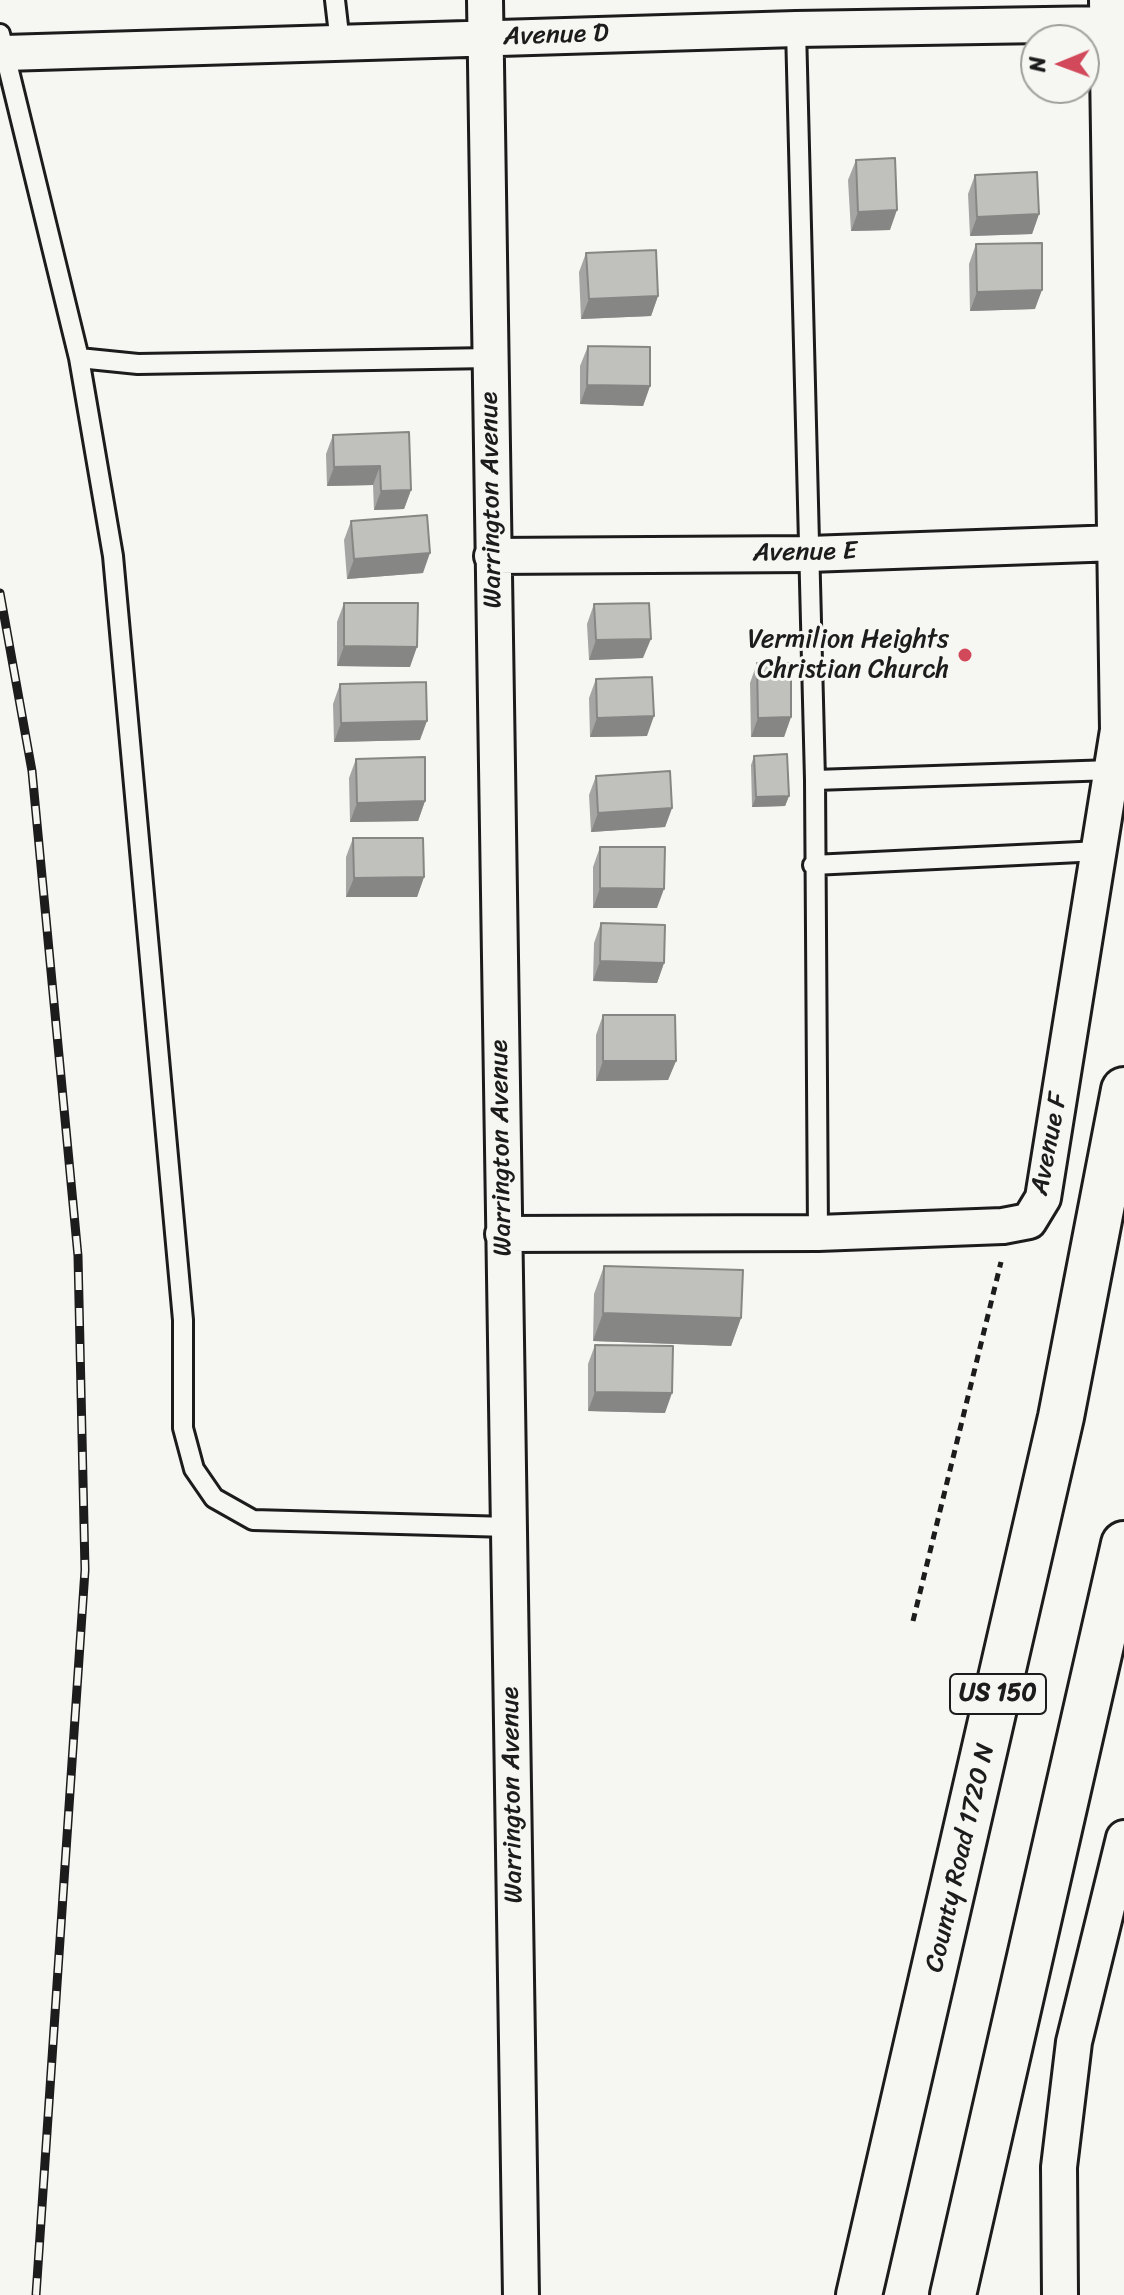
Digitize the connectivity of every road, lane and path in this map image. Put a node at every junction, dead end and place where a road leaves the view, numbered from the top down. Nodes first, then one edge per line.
1 (335, 0) edge
2 (485, 0) edge
3 (1107, 12) edge
4 (796, 29) junction
5 (486, 38) junction
6 (2, 43) edge
7 (340, 43) junction
8 (79, 358) junction
9 (490, 358) junction
10 (1117, 543) junction
11 (809, 554) junction
12 (492, 556) junction
13 (1112, 770) junction
14 (815, 780) junction
15 (1100, 851) junction
16 (813, 865) junction
17 (1124, 1090) edge
18 (818, 1233) junction
19 (503, 1234) junction
20 (1004, 1253) dead end
21 (509, 1527) junction
22 (1124, 1544) edge
23 (913, 1621) dead end
24 (1124, 1838) edge
25 (521, 2295) edge
26 (859, 2295) edge
27 (953, 2295) edge
28 (1060, 2295) edge

1 - 7 lane
2 - 5 street, Warrington Avenue
3 - 4 street, Avenue D
3 - 10 street, Avenue F
4 - 5 street, Avenue D
4 - 11 lane
5 - 7 street, Avenue D
5 - 9 street, Warrington Avenue
6 - 7 street, Avenue D
6 - 8 lane
8 - 9 lane
8 - 21 lane
9 - 12 street, Warrington Avenue
10 - 11 street, Avenue E
10 - 13 street, Avenue F
11 - 12 street, Avenue E
11 - 14 lane
12 - 19 street, Warrington Avenue
13 - 14 lane
13 - 15 street, Avenue F
14 - 16 lane
15 - 16 lane
15 - 18 street, Avenue F
16 - 18 lane
17 - 26 main road, County Road 1720 N / US 150
18 - 19 street, Avenue F
19 - 21 street, Warrington Avenue
20 - 23 path
21 - 25 street, Warrington Avenue
22 - 27 main road, US 150
24 - 28 street

